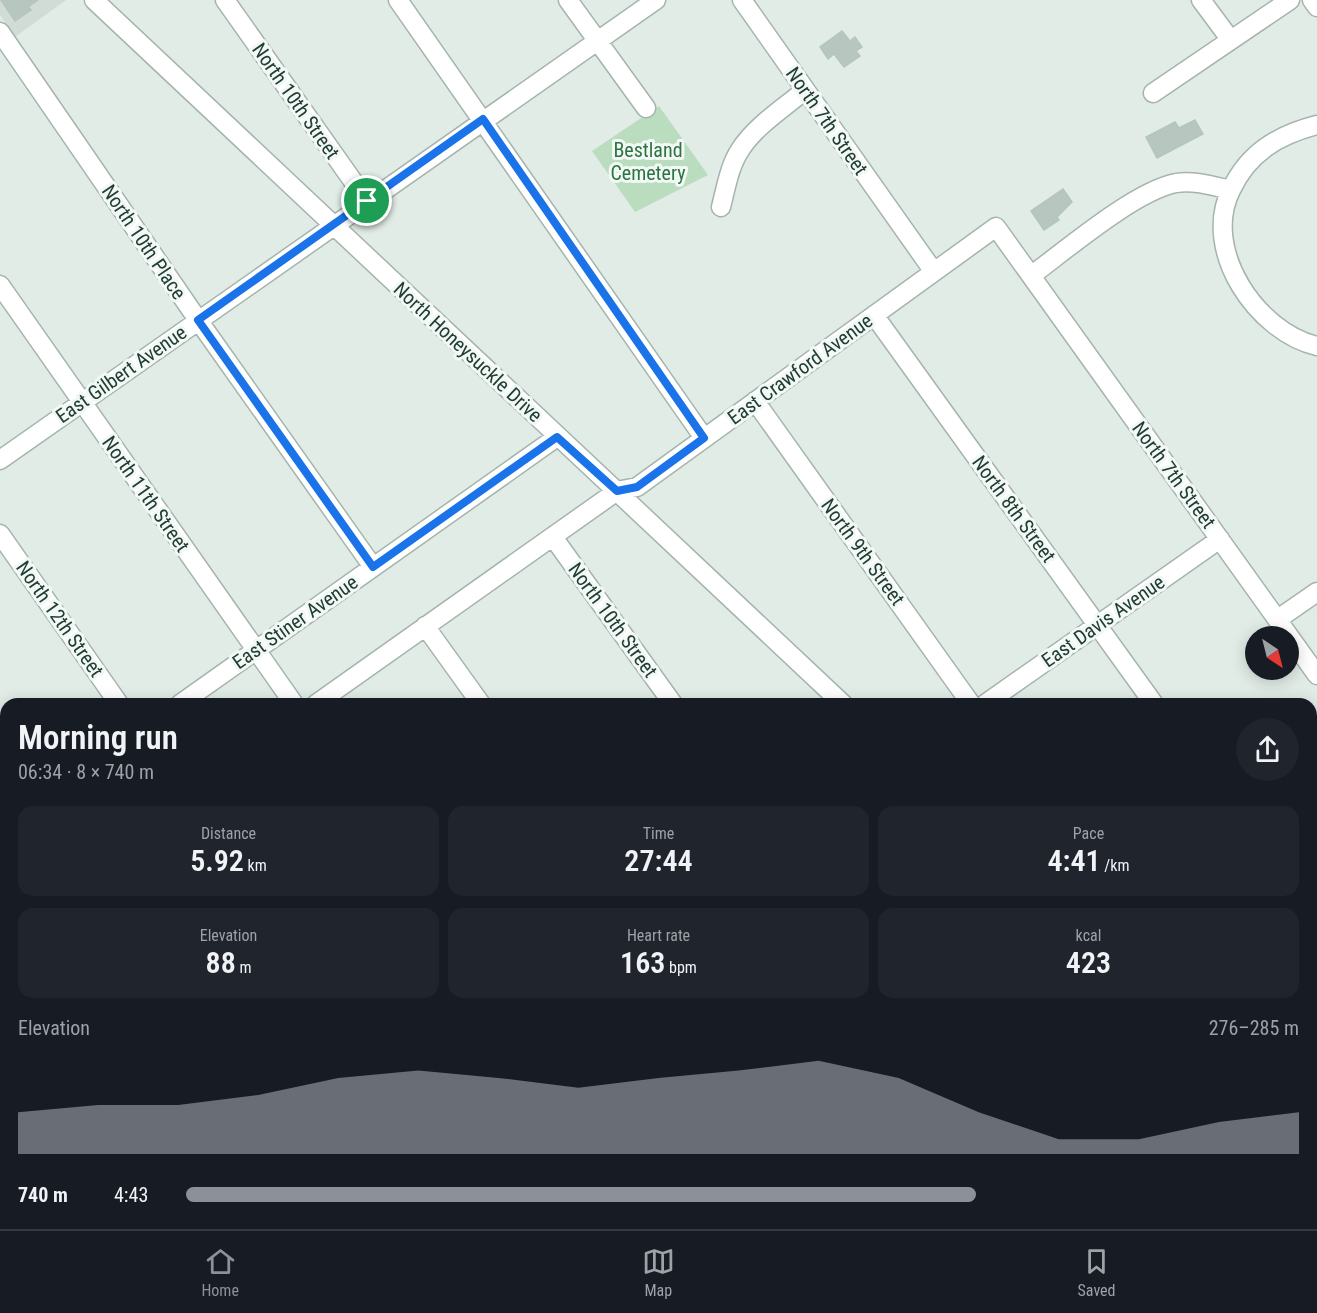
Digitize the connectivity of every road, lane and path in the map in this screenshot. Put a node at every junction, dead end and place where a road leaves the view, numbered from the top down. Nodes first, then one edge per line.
1 (94, 0) edge
2 (225, 0) edge
3 (398, 0) edge
4 (568, 0) edge
5 (656, 0) edge
6 (742, 0) edge
7 (1201, 0) edge
8 (1290, 0) edge
9 (1312, 0) edge
10 (1317, 7) edge
11 (0, 32) edge
12 (1230, 39) junction
13 (597, 41) junction
14 (806, 90) junction
15 (1153, 93) dead end
16 (646, 108) dead end
17 (483, 119) junction
18 (1317, 125) edge
19 (1231, 190) junction
20 (367, 201) junction
21 (721, 207) dead end
22 (333, 225) junction
23 (934, 272) junction
24 (1032, 275) junction
25 (0, 285) edge
26 (874, 315) junction
27 (198, 320) junction
28 (1317, 346) edge
29 (755, 401) junction
30 (82, 402) junction
31 (557, 437) junction
32 (704, 438) junction
33 (0, 460) edge
34 (617, 491) junction
35 (0, 534) edge
36 (553, 537) junction
37 (1220, 539) junction
38 (373, 567) junction
39 (1317, 592) edge
40 (1278, 620) junction
41 (1098, 625) junction
42 (425, 626) junction
43 (256, 650) junction
44 (1317, 675) edge
45 (115, 698) edge
46 (188, 698) edge
47 (290, 698) edge
48 (324, 698) edge
49 (478, 698) edge
50 (670, 698) edge
51 (837, 698) edge
52 (967, 698) edge
53 (994, 698) edge
54 (1150, 698) edge

1 - 22 street, North Honeysuckle Drive
2 - 20 street, North 10th Street
3 - 17 street
4 - 13 street
5 - 13 street, East Gilbert Avenue
6 - 14 street, North 7th Street
7 - 12 street
8 - 12 street
9 - 10 street
11 - 27 street, North 10th Place
12 - 15 street
13 - 16 street
13 - 17 street, East Gilbert Avenue
14 - 21 street
14 - 23 street, North 7th Street
17 - 20 street, East Gilbert Avenue
17 - 32 street
18 - 19 street
19 - 24 street
19 - 28 street
20 - 22 street, East Gilbert Avenue
22 - 27 street, East Gilbert Avenue
22 - 31 street, North Honeysuckle Drive
23 - 24 street, East Crawford Avenue
23 - 26 street, East Crawford Avenue
24 - 37 street, North 7th Street
25 - 30 street, North 11th Street
26 - 29 street, East Crawford Avenue
26 - 41 street, North 8th Street
27 - 30 street, East Gilbert Avenue
27 - 38 street, North 10th Place
29 - 32 street, East Crawford Avenue
29 - 52 street, North 9th Street
30 - 33 street, East Gilbert Avenue
30 - 43 street, North 11th Street
31 - 34 street, North Honeysuckle Drive
31 - 38 street, East Stiner Avenue
32 - 34 street, East Crawford Avenue
34 - 36 street, East Crawford Avenue
34 - 51 street, North Honeysuckle Drive
35 - 45 street, North 12th Street
36 - 42 street, East Crawford Avenue
36 - 50 street, North 10th Street
37 - 40 street, North 7th Street
37 - 41 street, East Davis Avenue
38 - 43 street, East Stiner Avenue
39 - 40 street
40 - 44 street, North 7th Street
41 - 53 street, East Davis Avenue
41 - 54 street, North 8th Street
42 - 48 street, East Crawford Avenue
42 - 49 street
43 - 46 street, East Stiner Avenue
43 - 47 street, North 11th Street

